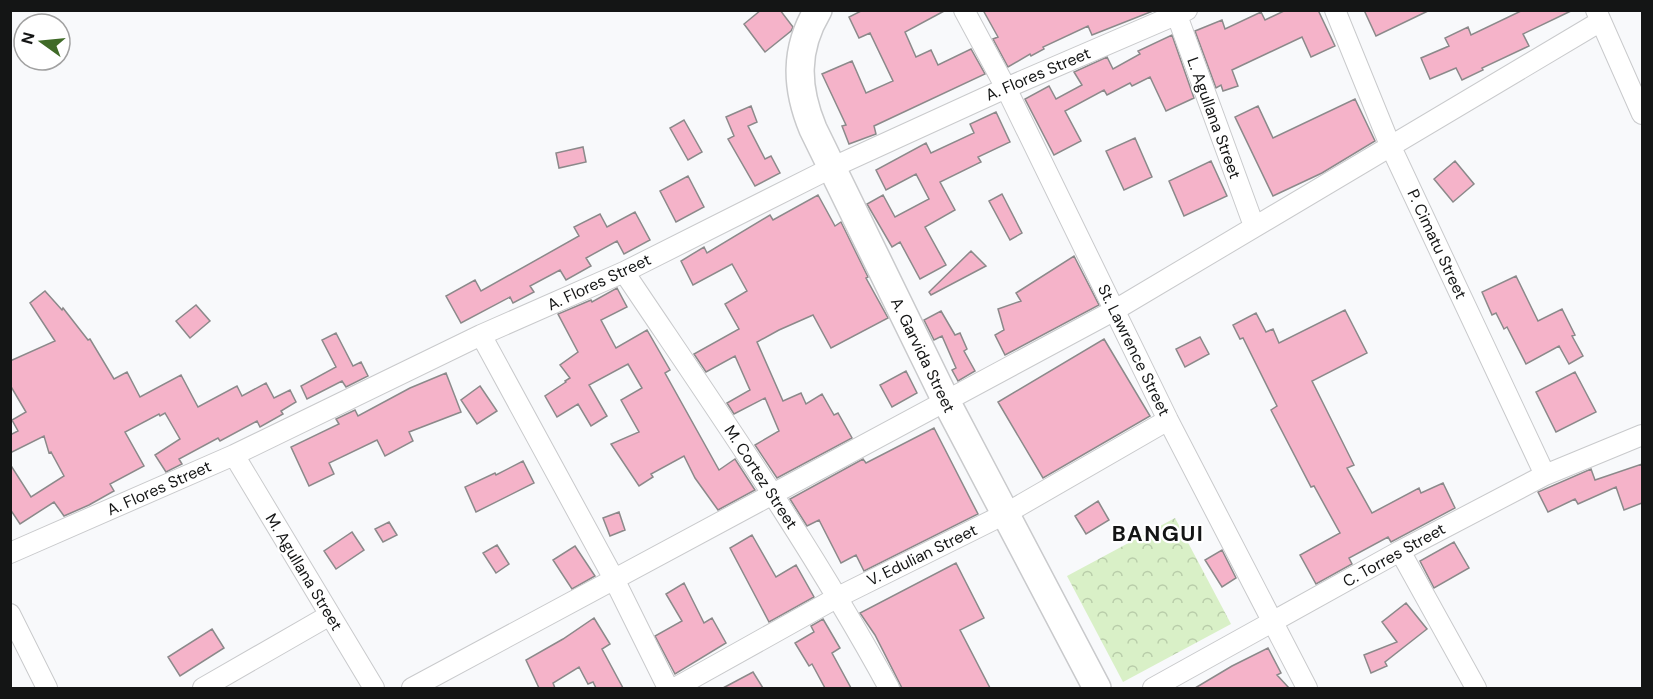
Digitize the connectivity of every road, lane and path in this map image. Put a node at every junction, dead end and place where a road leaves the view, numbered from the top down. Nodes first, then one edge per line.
1 (818, 10) edge
2 (964, 10) edge
3 (1335, 10) edge
4 (1180, 12) edge
5 (1599, 16) edge
6 (1005, 88) junction
7 (1642, 114) edge
8 (1390, 145) junction
9 (831, 168) junction
10 (1254, 226) junction
11 (624, 272) junction
12 (1115, 310) junction
13 (481, 335) junction
14 (946, 401) junction
15 (1168, 420) junction
16 (1642, 435) edge
17 (234, 455) junction
18 (1545, 475) junction
19 (774, 494) junction
20 (1005, 514) junction
21 (1400, 551) junction
22 (10, 554) edge
23 (614, 579) junction
24 (838, 597) junction
25 (10, 614) edge
26 (330, 615) junction
27 (1274, 623) junction
28 (47, 688) edge
29 (203, 688) edge
30 (374, 688) edge
31 (412, 688) edge
32 (668, 688) edge
33 (675, 688) edge
34 (889, 688) edge
35 (1097, 688) edge
36 (1153, 688) edge
37 (1307, 688) edge
38 (1476, 688) edge

1 - 9 main road, A. Garvida Street
2 - 6 street, St. Lawrence Street
3 - 8 street, P. Cimatu Street
4 - 6 street, A. Flores Street
4 - 10 street, L. Agullana Street
5 - 7 street
5 - 8 street
6 - 9 street, A. Flores Street
6 - 12 street, St. Lawrence Street
8 - 10 street
8 - 18 street, P. Cimatu Street
9 - 11 street, A. Flores Street
9 - 14 main road, A. Garvida Street
10 - 12 street
11 - 13 street, A. Flores Street
11 - 19 street, M. Cortez Street
12 - 14 street
12 - 15 street, St. Lawrence Street
13 - 17 street, A. Flores Street
13 - 23 street
14 - 19 street
14 - 20 main road, A. Garvida Street
15 - 20 street, V. Edulian Street
15 - 27 street, St. Lawrence Street
16 - 18 street, C. Torres Street
17 - 22 street, A. Flores Street
17 - 26 street, M. Agullana Street
18 - 21 street, C. Torres Street
19 - 23 street
19 - 24 street, M. Cortez Street
20 - 24 street, V. Edulian Street
20 - 35 main road, A. Garvida Street
21 - 27 street, C. Torres Street
21 - 38 street
23 - 31 street
23 - 32 street
24 - 33 street, V. Edulian Street
24 - 34 street, M. Cortez Street
25 - 28 street
26 - 29 street
26 - 30 street, M. Agullana Street
27 - 36 street, C. Torres Street
27 - 37 street, St. Lawrence Street

